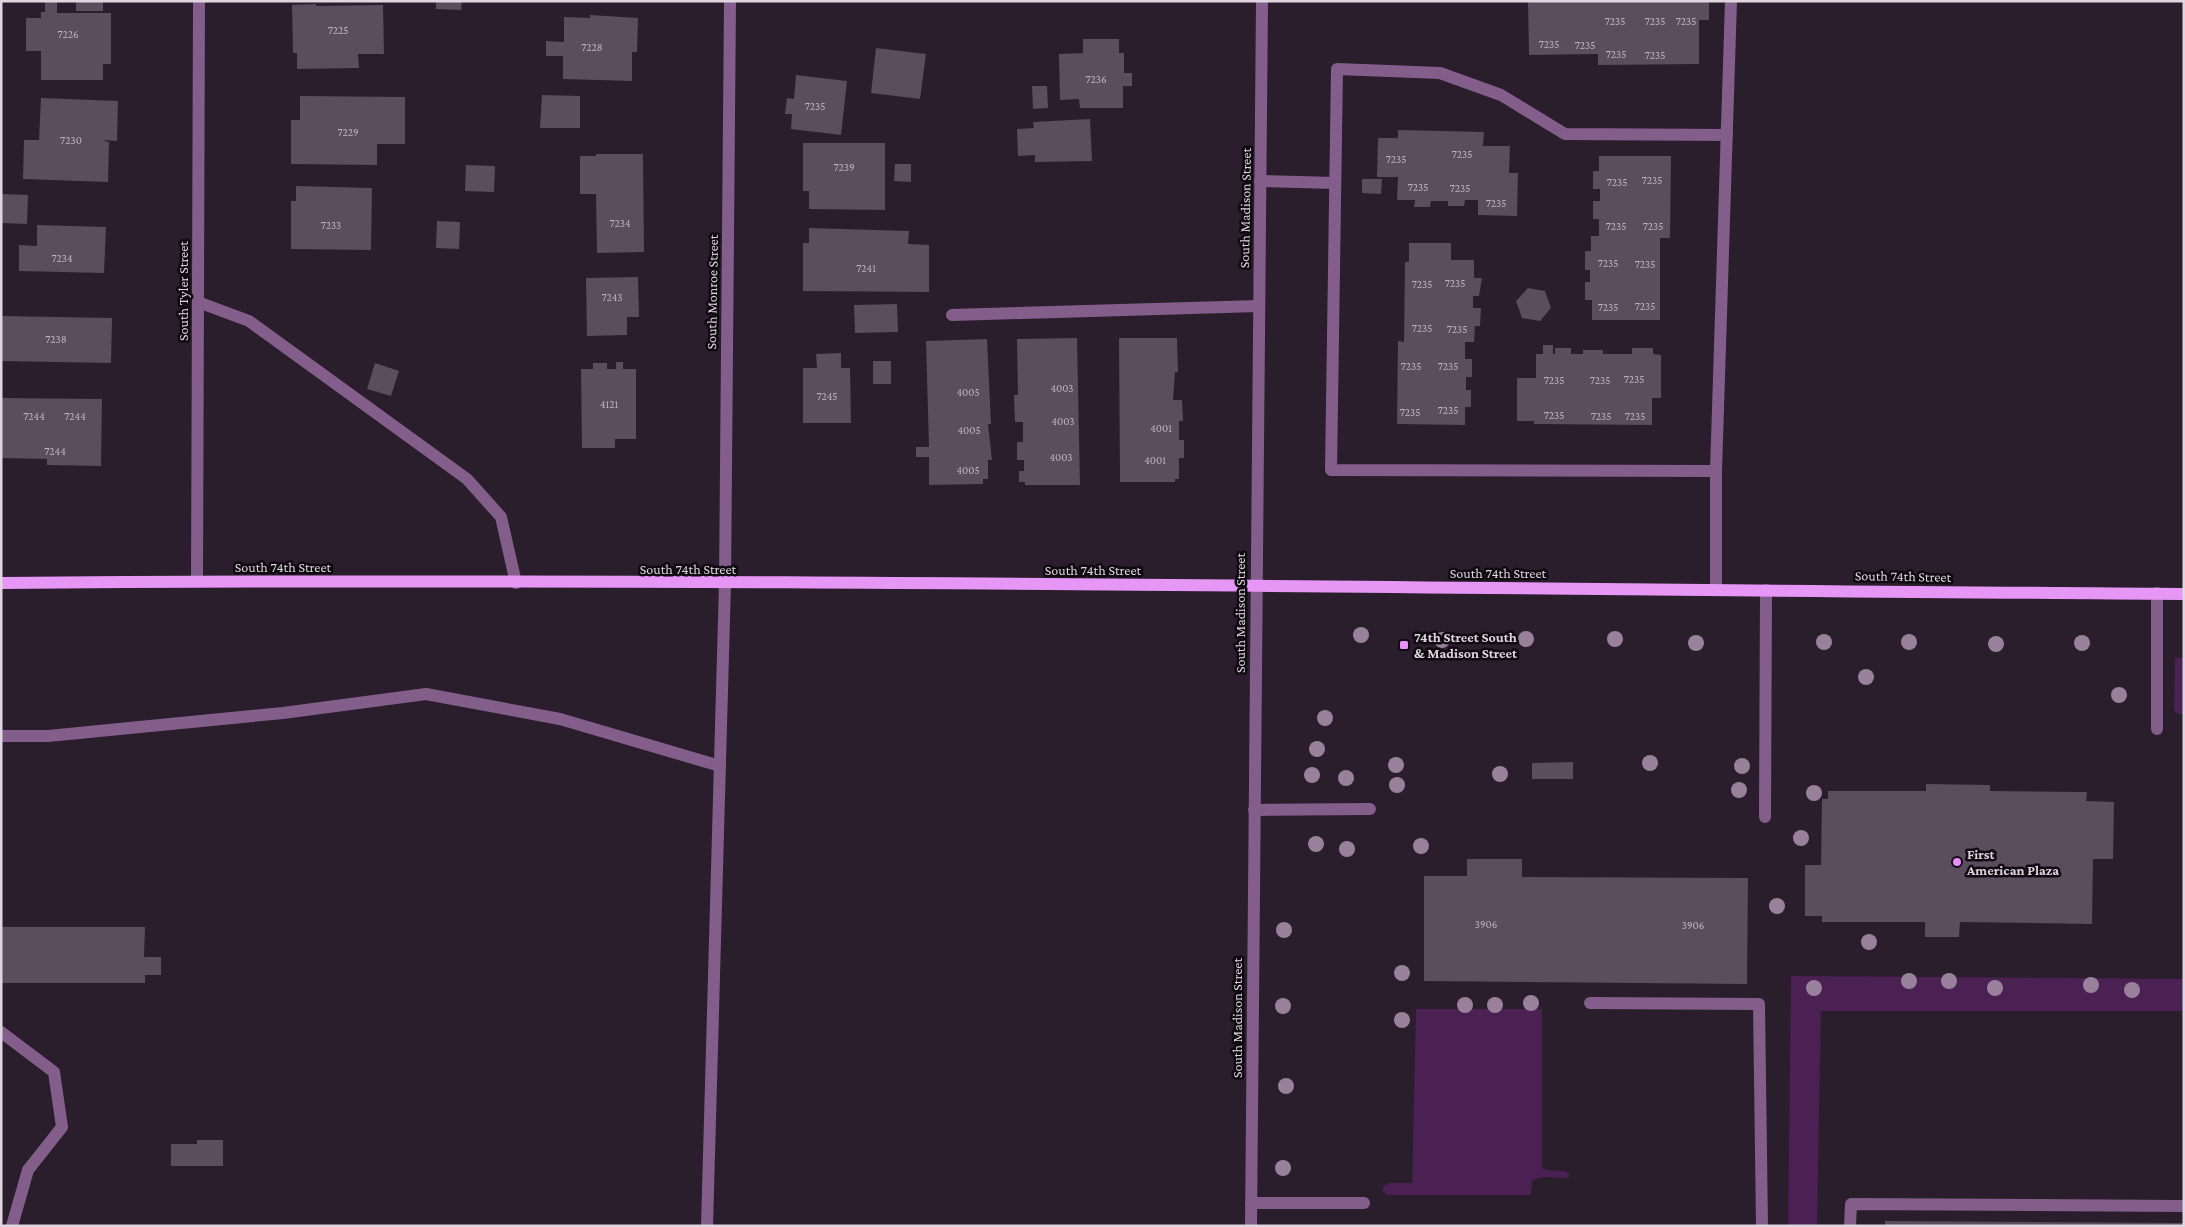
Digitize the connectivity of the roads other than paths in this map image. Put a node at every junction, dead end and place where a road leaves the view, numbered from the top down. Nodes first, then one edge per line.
1 (199, 1) edge
2 (730, 1) edge
3 (1262, 1) edge
4 (1732, 1) edge
5 (1727, 135) junction
6 (1260, 181) junction
7 (1335, 183) junction
8 (198, 302) junction
9 (1259, 306) junction
10 (952, 316) dead end
11 (1716, 471) junction
12 (197, 581) junction
13 (1, 583) edge
14 (516, 583) junction
15 (725, 584) junction
16 (1256, 586) junction
17 (1716, 590) junction
18 (1766, 590) junction
19 (2157, 593) junction
20 (2184, 594) edge
21 (2157, 729) dead end
22 (1, 736) edge
23 (720, 766) junction
24 (1370, 809) dead end
25 (1254, 810) junction
26 (1765, 817) dead end
27 (1590, 1003) dead end
28 (1, 1032) edge
29 (1251, 1203) junction
30 (1364, 1203) dead end
31 (2184, 1206) edge
32 (12, 1226) edge
33 (707, 1226) edge
34 (1251, 1226) edge
35 (1762, 1226) edge
36 (1850, 1226) edge

1 - 8 street, South Tyler Street
2 - 15 street, South Monroe Street
3 - 6 street, South Madison Street
4 - 5 street
5 - 7 street
5 - 11 street
6 - 7 street
6 - 9 street, South Madison Street
7 - 11 street
8 - 12 street, South Tyler Street
8 - 14 street
9 - 10 street
9 - 16 street, South Madison Street
11 - 17 street
12 - 13 main road, South 74th Street
12 - 14 main road, South 74th Street
14 - 15 main road, South 74th Street
15 - 16 main road, South 74th Street
15 - 23 street, South Monroe Street
16 - 17 main road, South 74th Street
16 - 25 street, South Madison Street
17 - 18 main road, South 74th Street
18 - 19 main road, South 74th Street
18 - 26 street
19 - 20 main road, South 74th Street
19 - 21 street
22 - 23 street
23 - 33 street, South Monroe Street
24 - 25 street
25 - 29 street, South Madison Street
27 - 35 street
28 - 32 street
29 - 30 street
29 - 34 street, South Madison Street
31 - 36 street

